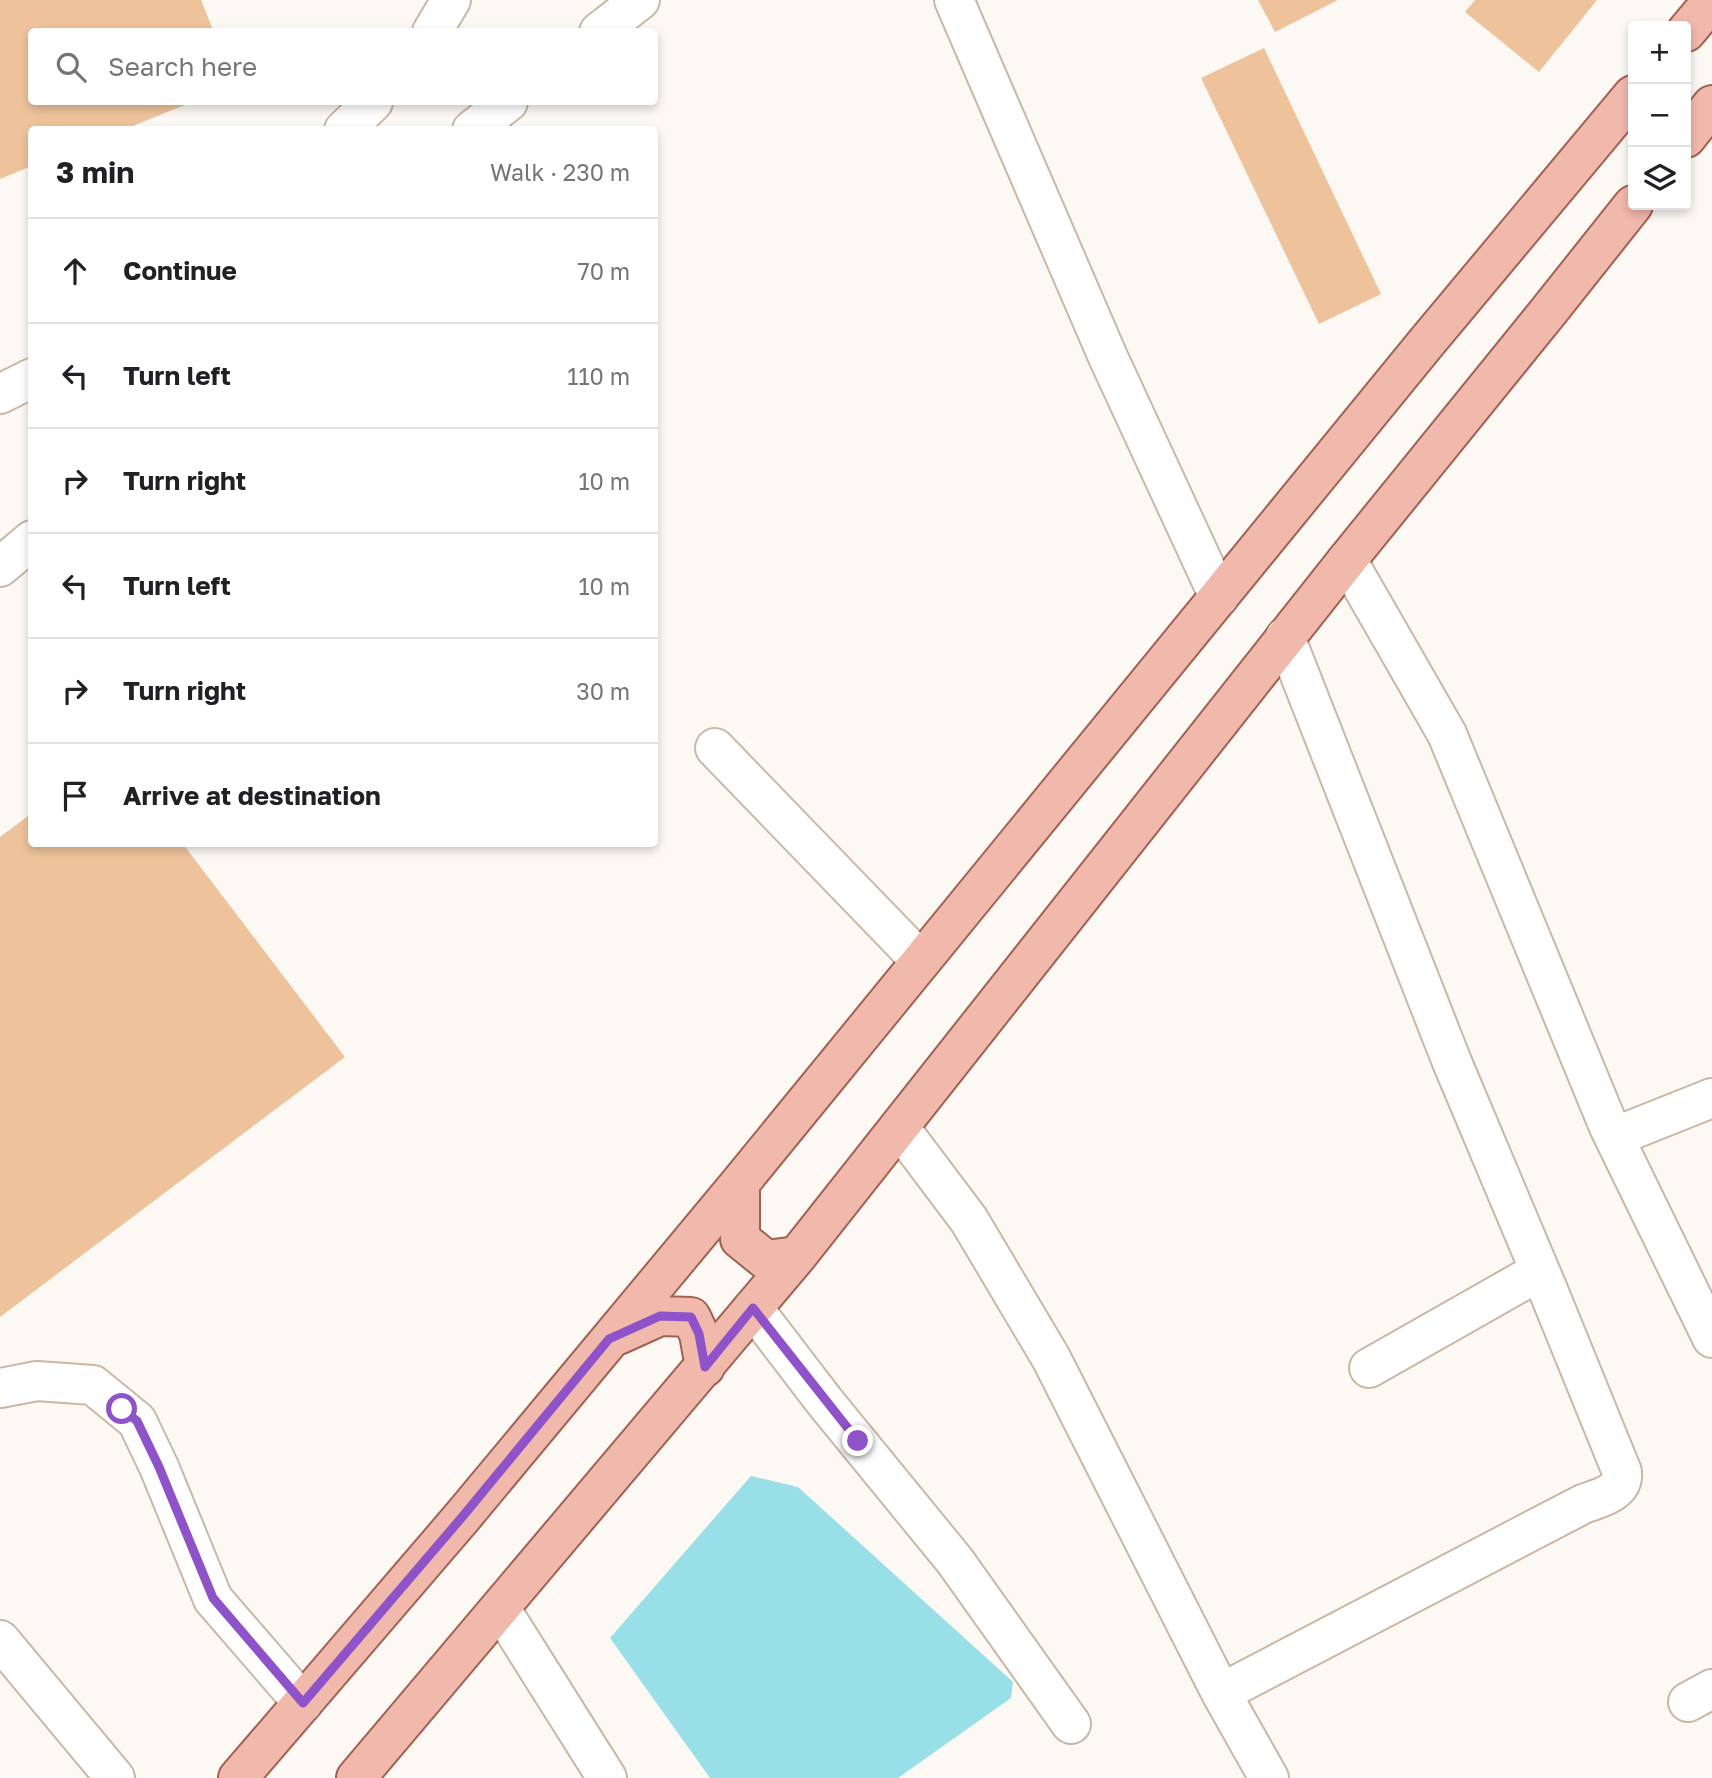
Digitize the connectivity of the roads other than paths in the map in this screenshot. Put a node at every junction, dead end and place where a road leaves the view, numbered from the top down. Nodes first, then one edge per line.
1 (452, 0) edge
2 (640, 0) edge
3 (954, 0) edge
4 (1712, 1) edge
5 (1691, 26) edge
6 (434, 28) edge
7 (604, 28) edge
8 (1628, 101) edge
9 (370, 105) edge
10 (505, 105) edge
11 (1712, 105) edge
12 (348, 126) edge
13 (477, 126) edge
14 (1691, 132) edge
15 (1629, 210) edge
16 (28, 380) edge
17 (0, 394) edge
18 (28, 543) edge
19 (1347, 559) junction
20 (0, 567) edge
21 (1219, 597) junction
22 (1285, 638) junction
23 (715, 748) dead end
24 (921, 961) junction
25 (1712, 1098) edge
26 (899, 1127) junction
27 (1614, 1137) junction
28 (740, 1183) junction
29 (797, 1256) junction
30 (1540, 1271) junction
31 (753, 1308) junction
32 (1712, 1338) edge
33 (609, 1339) junction
34 (705, 1367) junction
35 (1369, 1368) dead end
36 (0, 1388) edge
37 (500, 1608) junction
38 (0, 1640) edge
39 (1221, 1693) junction
40 (303, 1703) junction
41 (1071, 1724) dead end
42 (115, 1778) edge
43 (238, 1778) edge
44 (356, 1778) edge
45 (607, 1778) edge
46 (1269, 1778) edge

1 - 6 street
2 - 7 street
3 - 21 street
4 - 5 main road
8 - 21 main road
9 - 12 street
10 - 13 street
11 - 14 main road
15 - 19 main road
16 - 17 street
18 - 20 street
19 - 22 main road
19 - 27 street
21 - 24 main road
22 - 26 main road
22 - 30 street
23 - 24 street
24 - 28 main road
25 - 27 street
26 - 29 main road
26 - 39 street
27 - 32 street
28 - 29 main road
28 - 33 main road
29 - 31 main road
30 - 35 street
30 - 39 street
31 - 34 main road
31 - 41 street
33 - 34 main road
33 - 40 main road
34 - 37 main road
36 - 40 street
37 - 44 main road
37 - 45 street
38 - 42 street
39 - 46 street
40 - 43 main road

